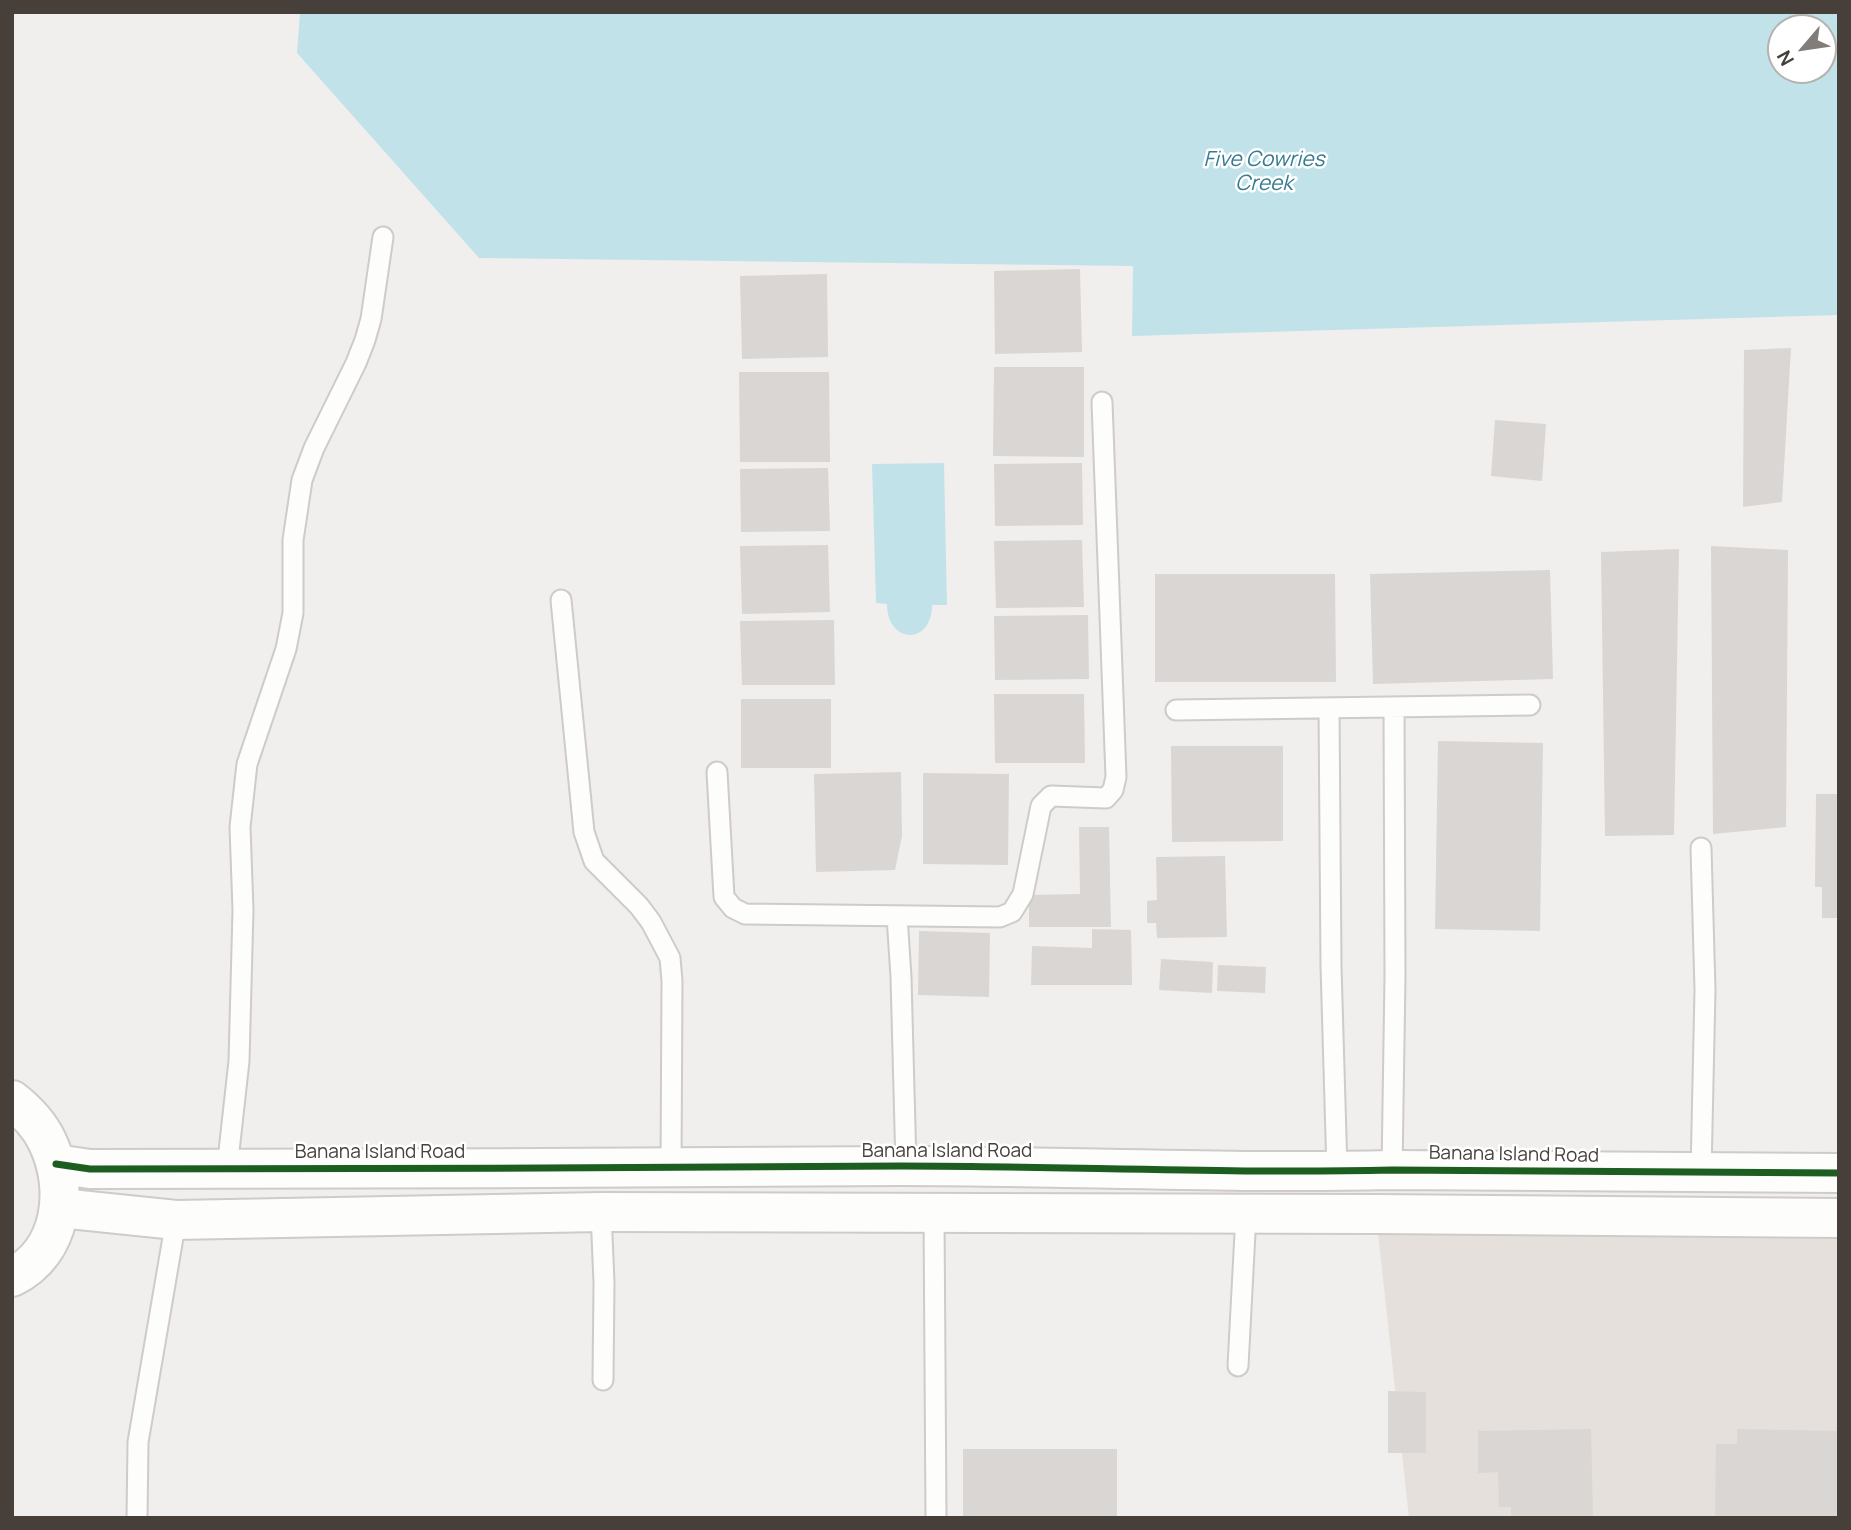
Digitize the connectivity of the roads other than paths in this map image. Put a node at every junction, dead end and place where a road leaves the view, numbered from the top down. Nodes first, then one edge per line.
1 (383, 237) dead end
2 (1102, 402) dead end
3 (561, 600) dead end
4 (1530, 705) dead end
5 (1394, 707) junction
6 (1329, 708) junction
7 (1176, 710) dead end
8 (717, 772) dead end
9 (1700, 848) dead end
10 (897, 916) junction
11 (12, 1100) edge
12 (56, 1164) junction
13 (906, 1166) junction
14 (227, 1169) junction
15 (671, 1169) junction
16 (1392, 1170) junction
17 (1337, 1171) junction
18 (1701, 1173) junction
19 (1839, 1173) edge
20 (60, 1208) junction
21 (601, 1212) junction
22 (934, 1213) junction
23 (1246, 1214) junction
24 (1839, 1219) edge
25 (176, 1220) junction
26 (12, 1277) edge
27 (1238, 1366) dead end
28 (603, 1380) dead end
29 (137, 1518) edge
30 (936, 1518) edge

1 - 14 lane
2 - 10 lane
3 - 15 lane
4 - 5 lane
5 - 6 lane
5 - 16 lane
6 - 7 lane
6 - 17 lane
8 - 10 lane
9 - 18 lane
10 - 13 lane
11 - 12 street
12 - 14 street, Banana Island Road
12 - 20 street
13 - 15 street, Banana Island Road
13 - 17 street, Banana Island Road
14 - 15 street, Banana Island Road
16 - 17 street, Banana Island Road
16 - 18 street, Banana Island Road
18 - 19 street, Banana Island Road
20 - 25 street
20 - 26 street
21 - 22 street
21 - 25 street
21 - 28 lane
22 - 23 street
22 - 30 lane
23 - 24 street
23 - 27 lane
25 - 29 lane

